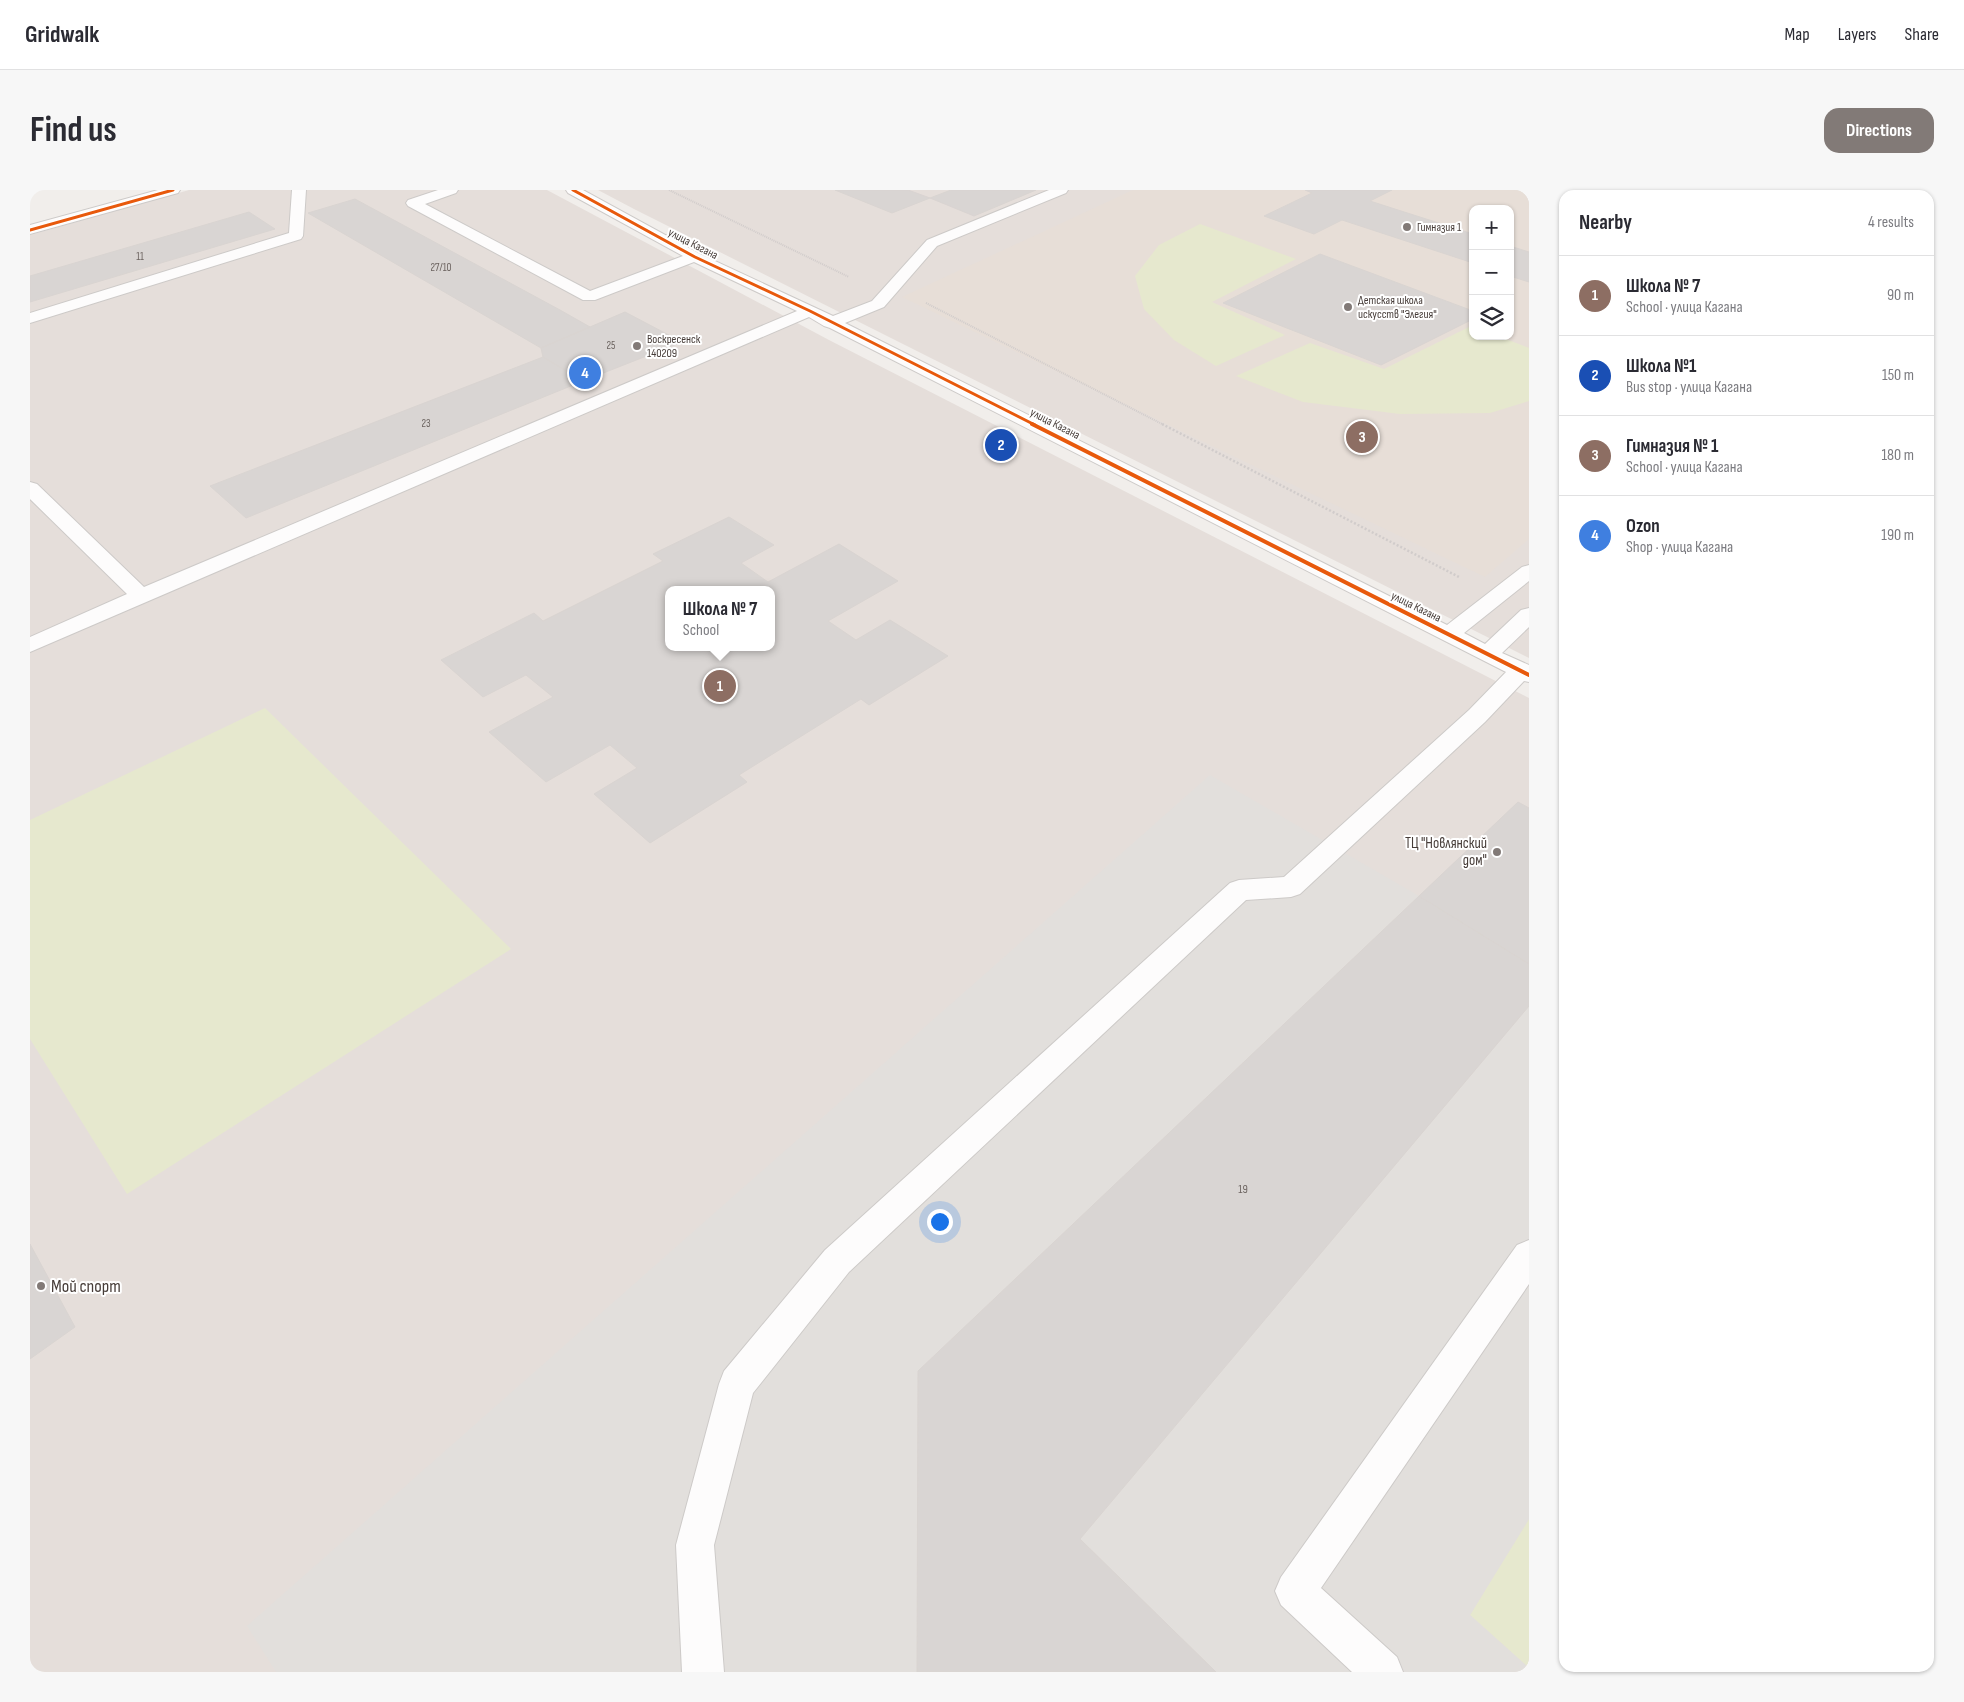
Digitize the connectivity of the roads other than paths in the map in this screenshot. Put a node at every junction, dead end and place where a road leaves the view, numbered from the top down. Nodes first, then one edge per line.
1 (173, 190) edge
2 (299, 190) edge
3 (451, 190) edge
4 (573, 190) edge
5 (1061, 190) edge
6 (30, 230) edge
7 (695, 257) junction
8 (810, 311) junction
9 (30, 318) edge
10 (830, 323) junction
11 (30, 488) edge
12 (1529, 571) edge
13 (141, 596) junction
14 (1529, 615) edge
15 (1448, 634) junction
16 (30, 645) edge
17 (1489, 653) junction
18 (1525, 672) edge
19 (1529, 1256) edge
20 (703, 1672) edge
21 (1382, 1672) edge

1 - 6 street
2 - 9 street
3 - 7 street
4 - 7 street, улица Кагана
5 - 10 street
7 - 8 street, улица Кагана
8 - 10 street, улица Кагана
8 - 13 street
10 - 15 street, улица Кагана
11 - 13 street
12 - 15 street
13 - 16 street
14 - 17 street
15 - 17 street, улица Кагана
17 - 18 street, улица Кагана
18 - 20 street
19 - 21 street

